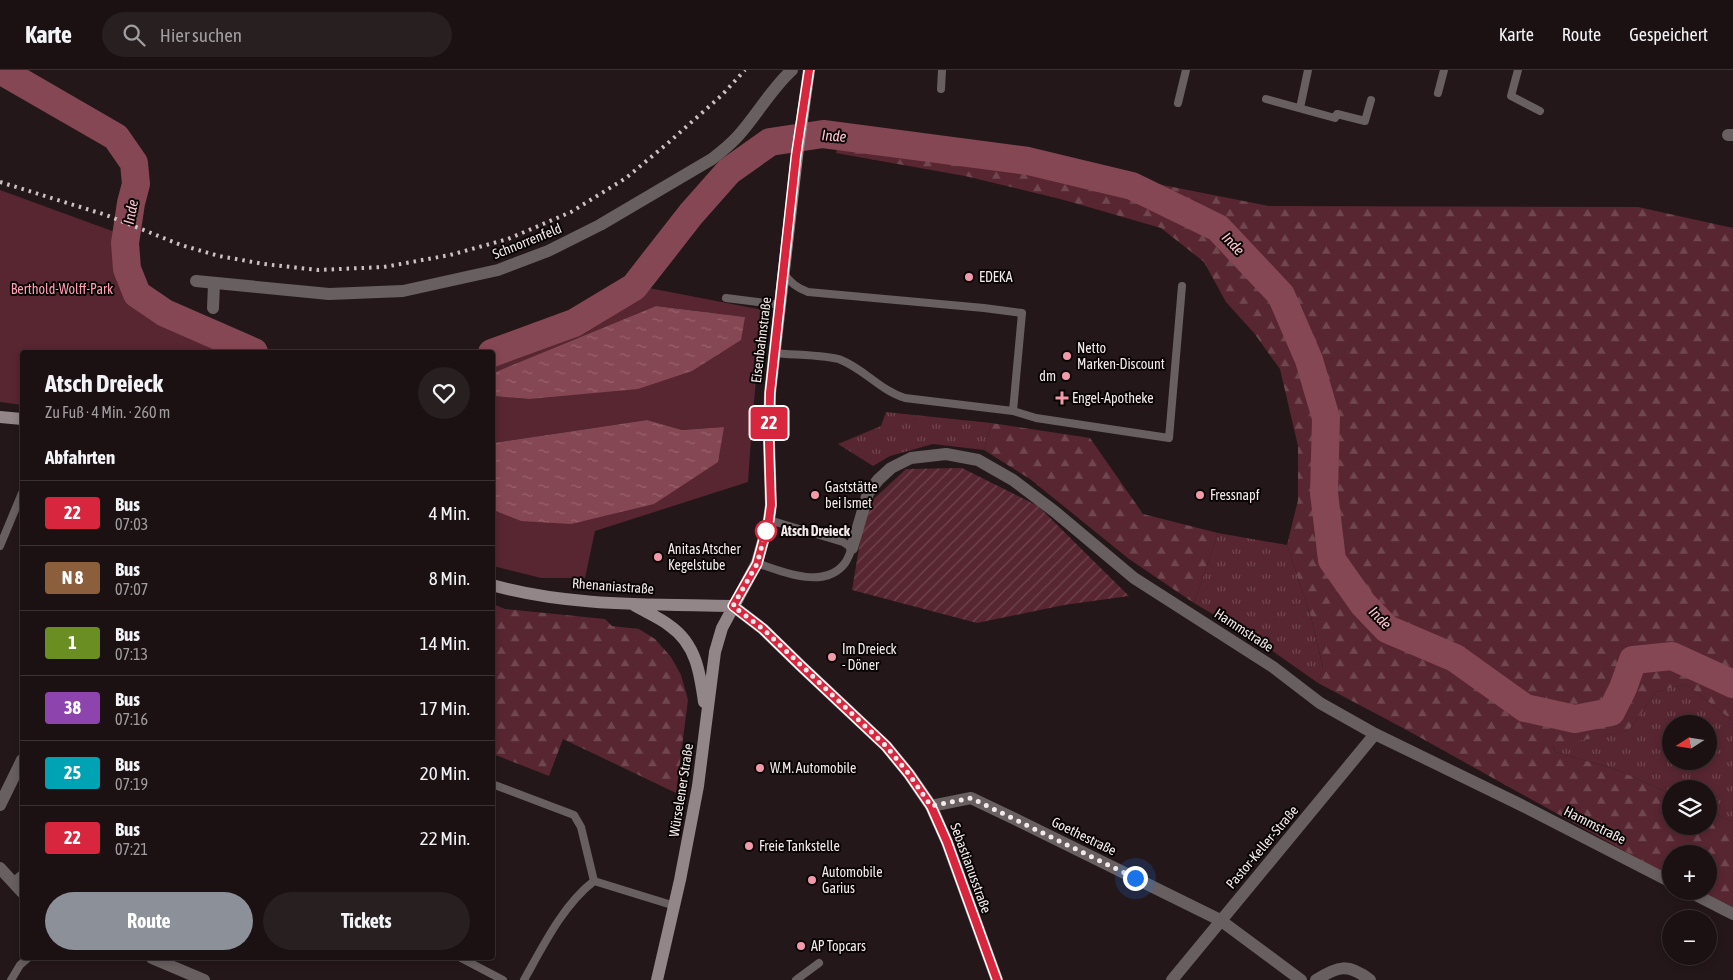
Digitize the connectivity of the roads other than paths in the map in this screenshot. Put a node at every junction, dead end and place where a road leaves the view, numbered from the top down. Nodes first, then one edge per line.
1 (792, 70) edge
2 (809, 70) edge
3 (942, 70) edge
4 (1186, 70) edge
5 (1308, 70) edge
6 (1444, 70) edge
7 (1518, 70) edge
8 (941, 89) dead end
9 (1438, 93) dead end
10 (1266, 99) dead end
11 (1371, 100) dead end
12 (1178, 103) dead end
13 (1300, 108) junction
14 (1540, 111) dead end
15 (784, 274) junction
16 (196, 281) dead end
17 (214, 284) junction
18 (1182, 286) dead end
19 (726, 298) dead end
20 (781, 305) junction
21 (213, 308) dead end
22 (775, 353) junction
23 (1013, 411) junction
24 (0, 416) edge
25 (20, 419) edge
26 (20, 498) edge
27 (769, 520) junction
28 (0, 546) edge
29 (852, 548) junction
30 (757, 564) junction
31 (495, 586) edge
32 (630, 603) junction
33 (733, 606) junction
34 (707, 720) junction
35 (1375, 734) junction
36 (20, 764) edge
37 (495, 785) edge
38 (0, 806) edge
39 (931, 806) junction
40 (0, 868) edge
41 (1662, 877) edge
42 (18, 878) edge
43 (594, 881) junction
44 (1706, 900) edge
45 (675, 906) junction
46 (1733, 914) edge
47 (1220, 920) junction
48 (26, 960) edge
49 (157, 960) edge
50 (465, 960) edge
51 (819, 962) dead end
52 (11, 980) edge
53 (204, 980) edge
54 (503, 980) edge
55 (524, 980) edge
56 (657, 980) edge
57 (796, 980) edge
58 (997, 980) edge
59 (1172, 980) edge
60 (1301, 980) edge
61 (1316, 980) edge
62 (1370, 980) edge

1 - 17 street, Schnorrenfeld
2 - 15 main road, Eisenbahnstraße
3 - 8 lane
4 - 12 lane
5 - 13 lane
6 - 9 lane
7 - 14 lane
10 - 13 lane
11 - 13 lane
15 - 20 main road, Eisenbahnstraße
15 - 23 lane
16 - 17 street, Schnorrenfeld
17 - 21 street
18 - 23 lane
19 - 20 lane
20 - 22 main road, Eisenbahnstraße
22 - 23 lane
22 - 27 main road, Eisenbahnstraße
24 - 25 main road
26 - 28 lane
27 - 29 lane
27 - 30 main road, Eisenbahnstraße
29 - 30 lane
29 - 35 street, Hammstraße
30 - 33 main road, Eisenbahnstraße
31 - 32 main road, Rhenaniastraße
32 - 33 main road, Rhenaniastraße
32 - 34 main road
33 - 34 main road, Würselener Straße
33 - 39 main road, Sebastianusstraße
34 - 45 main road, Würselener Straße
35 - 41 street, Hammstraße
35 - 47 street, Pastor-Keller-Straße
36 - 38 street
37 - 43 lane
39 - 47 street, Goethestraße
39 - 58 main road, Sebastianusstraße
40 - 42 street
43 - 45 lane
43 - 55 lane
44 - 46 street
45 - 56 main road, Würselener Straße
47 - 59 street, Pastor-Keller-Straße
47 - 60 street, Goethestraße
48 - 52 lane
49 - 53 street
50 - 54 lane
51 - 57 lane
61 - 62 street

